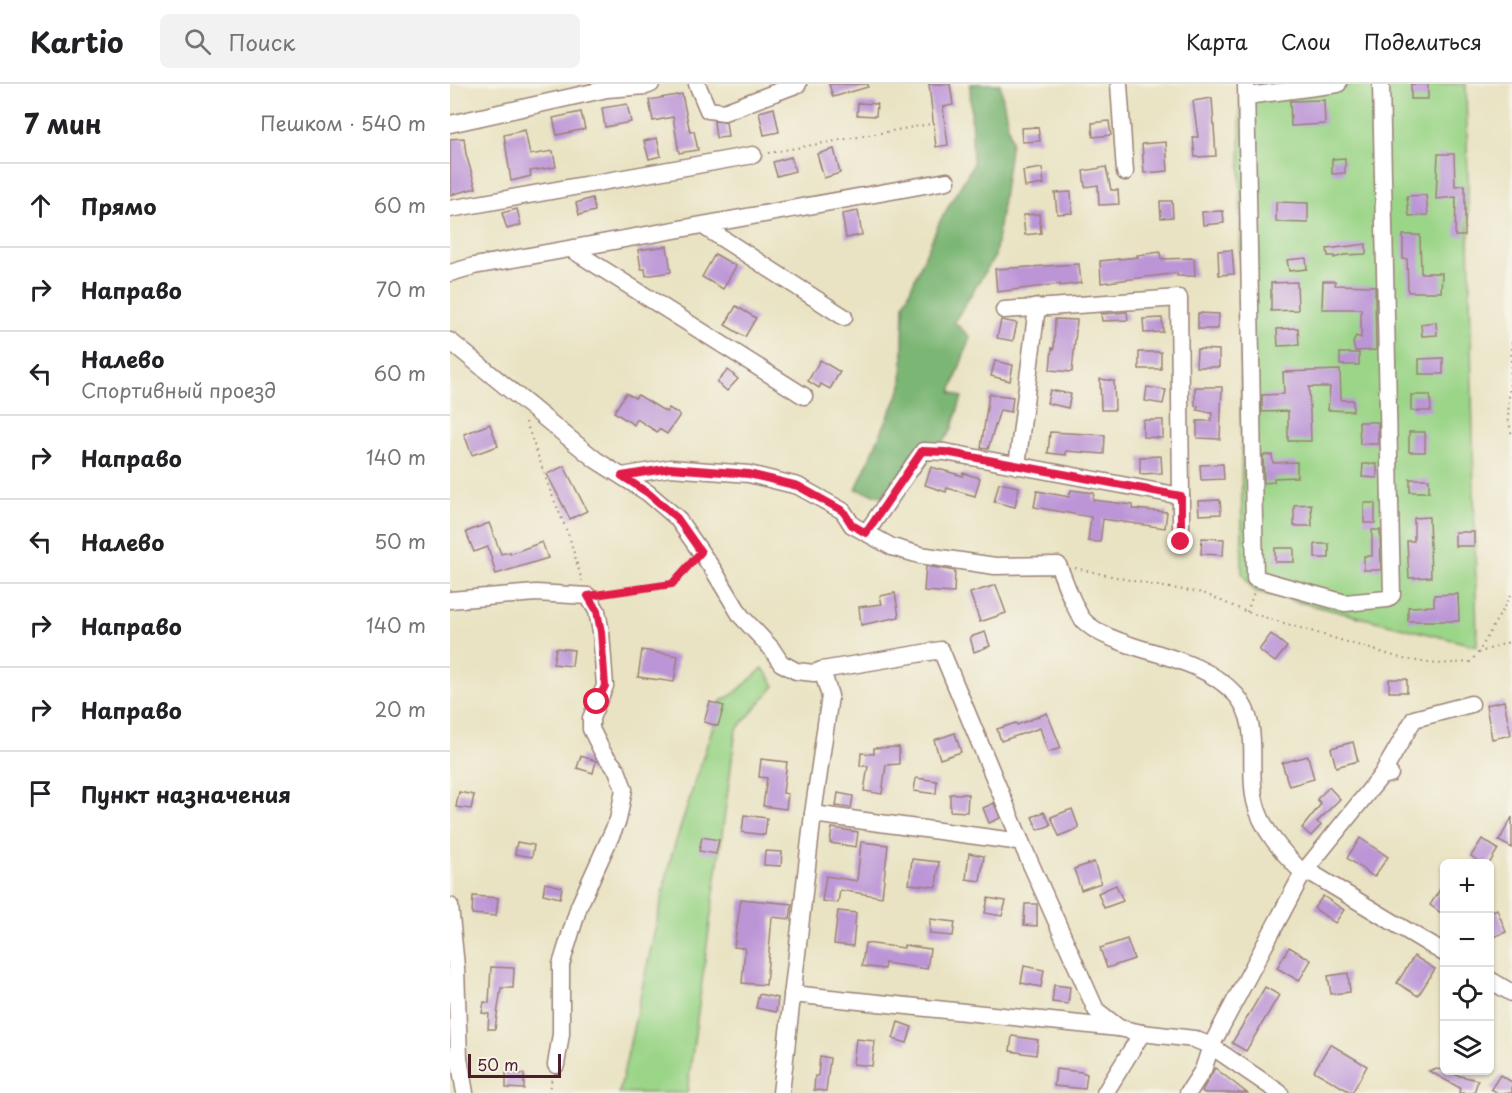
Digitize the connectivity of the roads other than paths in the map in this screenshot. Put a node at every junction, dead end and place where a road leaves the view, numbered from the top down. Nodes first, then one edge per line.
1 (651, 84) edge
2 (697, 84) edge
3 (798, 84) edge
4 (1119, 84) edge
5 (1338, 84) edge
6 (1381, 84) edge
7 (606, 86) edge
8 (1246, 90) edge
9 (450, 124) edge
10 (753, 155) road end
11 (1125, 172) dead end
12 (947, 181) dead end
13 (450, 209) edge
14 (703, 226) junction
15 (571, 249) junction
16 (450, 273) edge
17 (1037, 307) junction
18 (1004, 310) dead end
19 (844, 317) dead end
20 (450, 341) edge
21 (804, 396) dead end
22 (1017, 466) junction
23 (622, 476) junction
24 (1181, 496) junction
25 (866, 533) junction
26 (1181, 542) dead end
27 (450, 600) edge
28 (822, 670) junction
29 (1471, 704) dead end
30 (813, 814) junction
31 (1022, 842) junction
32 (1303, 873) junction
33 (450, 906) edge
34 (1440, 951) edge
35 (1494, 982) edge
36 (1512, 993) edge
37 (792, 994) junction
38 (1119, 1028) junction
39 (1142, 1033) junction
40 (1210, 1046) junction
41 (455, 1058) edge
42 (556, 1065) dead end
43 (465, 1093) edge
44 (781, 1093) edge
45 (1105, 1093) edge
46 (1188, 1093) edge
47 (1280, 1093) edge

1 - 7 street
2 - 3 street
4 - 11 street
5 - 8 street
6 - 8 street
7 - 9 street
10 - 13 street
12 - 14 street
14 - 15 street
14 - 19 street
15 - 16 street
15 - 21 street
17 - 18 street
17 - 22 street
17 - 24 street
20 - 23 street
22 - 24 street
22 - 25 street
23 - 25 street
23 - 28 street
24 - 26 street
25 - 32 street
27 - 42 street
28 - 30 street
28 - 31 street
29 - 32 street
30 - 31 street
30 - 37 street
31 - 38 street
32 - 34 street
32 - 40 street
33 - 41 street
35 - 36 street
37 - 38 street
37 - 44 street
38 - 39 street
39 - 40 street
39 - 45 street
40 - 46 street
40 - 47 street
41 - 43 street

